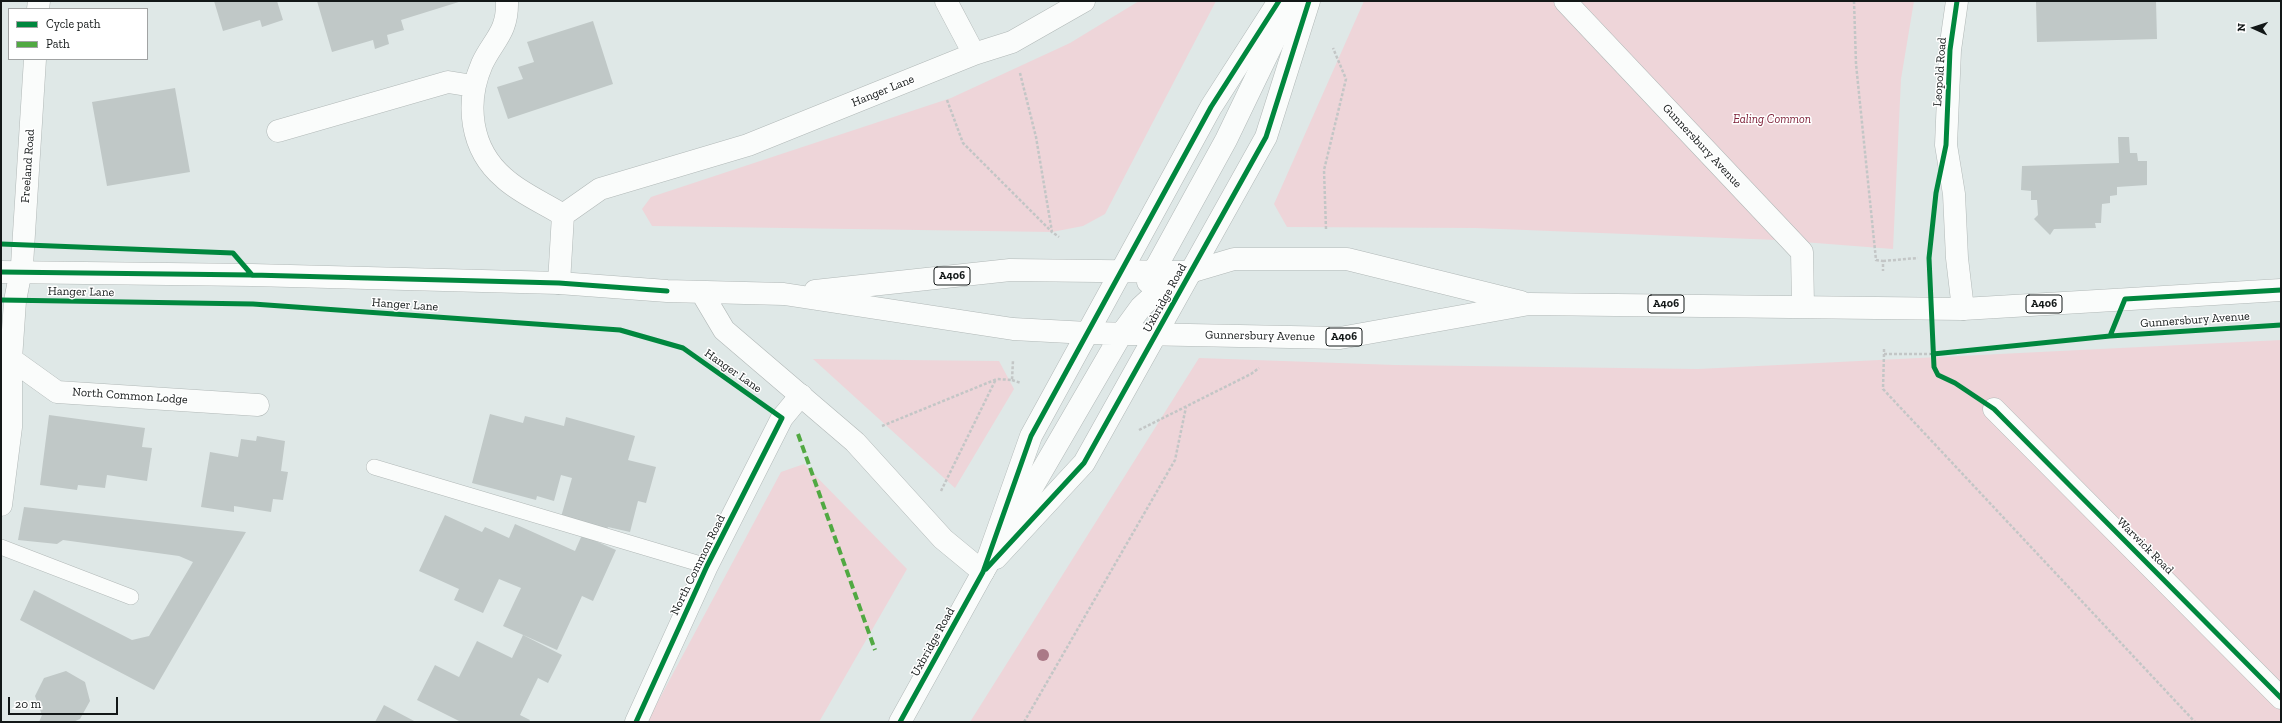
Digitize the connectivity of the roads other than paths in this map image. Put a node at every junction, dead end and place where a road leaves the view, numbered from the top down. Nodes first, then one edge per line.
1 (507, 1) edge
2 (946, 1) edge
3 (1084, 1) edge
4 (1279, 1) edge
5 (1293, 1) edge
6 (1309, 1) edge
7 (1565, 1) edge
8 (1957, 1) edge
9 (974, 54) junction
10 (35, 60) edge
11 (473, 86) junction
12 (278, 131) dead end
13 (563, 215) junction
14 (11, 272) edge
15 (1121, 272) junction
16 (1155, 272) junction
17 (1190, 272) junction
18 (559, 283) junction
19 (2281, 290) edge
20 (702, 292) junction
21 (784, 294) junction
22 (1529, 304) junction
23 (1802, 305) junction
24 (1964, 309) junction
25 (1088, 333) junction
26 (1122, 333) junction
27 (1156, 334) junction
28 (11, 359) junction
29 (801, 395) junction
30 (258, 405) dead end
31 (1994, 409) dead end
32 (374, 467) dead end
33 (1, 505) edge
34 (1, 547) edge
35 (707, 566) junction
36 (983, 572) junction
37 (132, 597) dead end
38 (2281, 698) edge
39 (636, 722) edge
40 (900, 722) edge

1 - 11 main road
2 - 9 main road
3 - 9 main road, Hanger Lane
4 - 15 main road, Uxbridge Road
5 - 16 main road
6 - 17 main road, Uxbridge Road
7 - 23 main road, Gunnersbury Avenue
8 - 24 main road, Leopold Road
9 - 13 main road, Hanger Lane
10 - 14 main road, Freeland Road
11 - 12 main road
11 - 13 main road
13 - 18 main road
14 - 18 main road, Hanger Lane / A406
14 - 28 main road, Freeland Road
15 - 16 main road, A406
15 - 21 main road, Hanger Lane / A406
15 - 25 main road, Uxbridge Road
16 - 17 main road, A406
16 - 25 main road
17 - 22 main road, Gunnersbury Avenue / A406
17 - 26 main road
17 - 27 main road, Uxbridge Road
18 - 20 main road, Hanger Lane / A406
19 - 24 main road, Gunnersbury Avenue / A406
20 - 21 main road, Hanger Lane / A406
20 - 29 main road
21 - 25 main road, Hanger Lane / A406
22 - 23 main road, Gunnersbury Avenue / A406
22 - 27 main road, Gunnersbury Avenue / A406
23 - 24 main road, Gunnersbury Avenue / A406
25 - 26 main road, A406
25 - 36 main road, Uxbridge Road
26 - 27 main road, A406
26 - 36 main road
27 - 36 main road, Uxbridge Road
28 - 30 main road, North Common Lodge
28 - 33 main road, Freeland Road
29 - 35 main road, North Common Road
29 - 36 main road
31 - 38 main road, Warwick Road
32 - 35 lane
34 - 37 lane
35 - 39 main road, North Common Road
36 - 40 main road, Uxbridge Road

